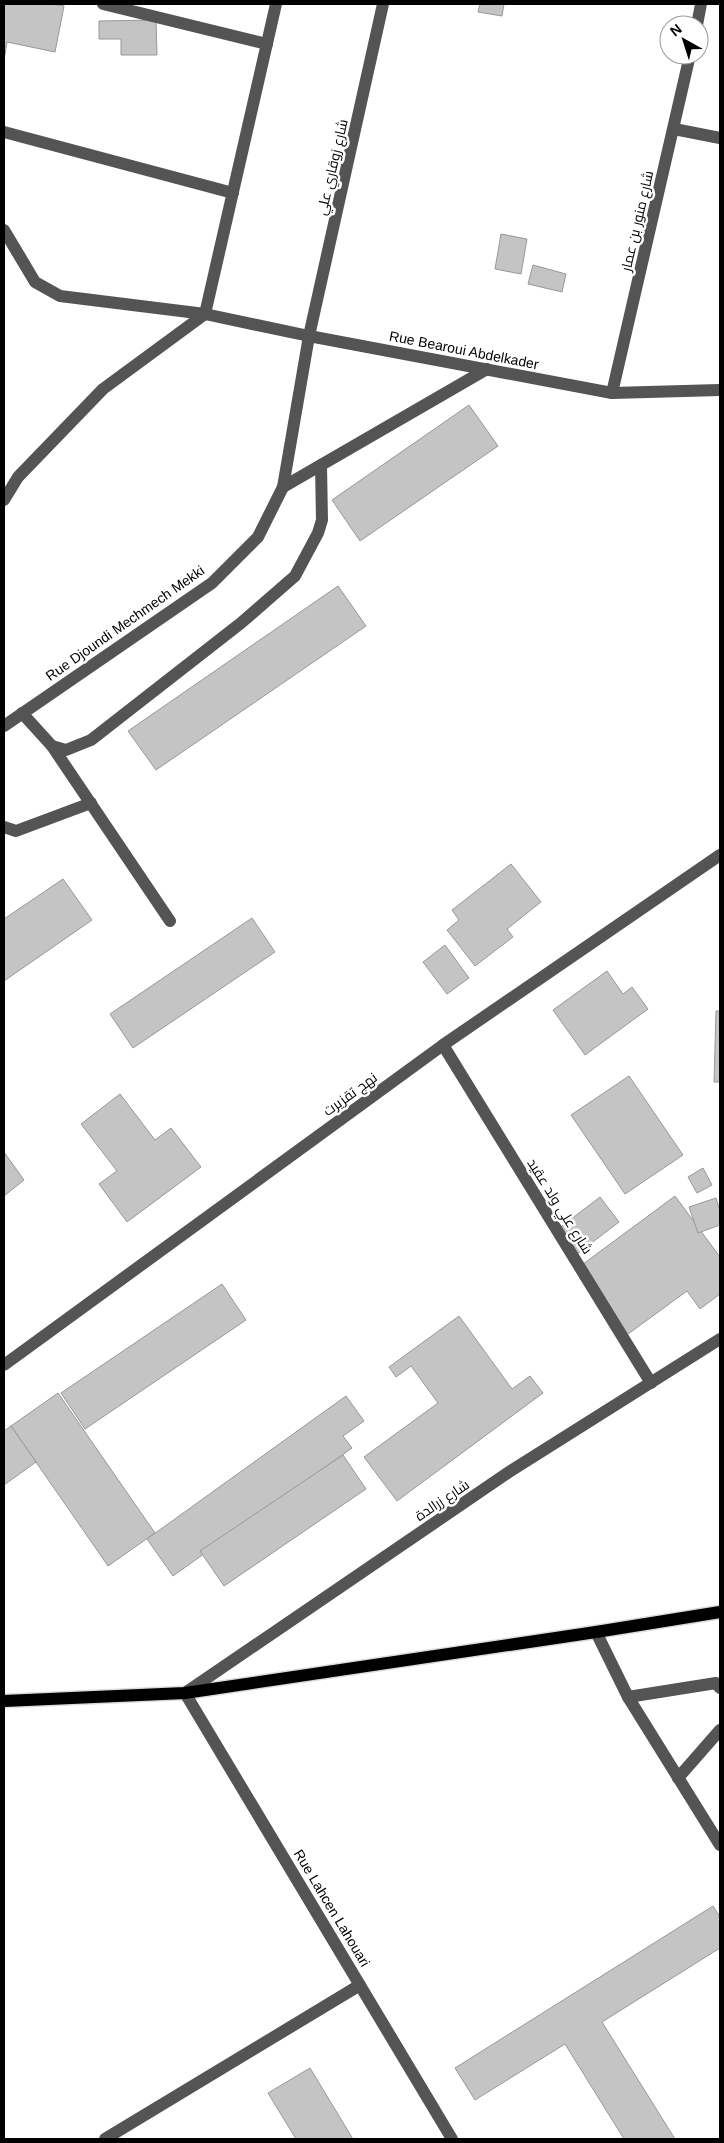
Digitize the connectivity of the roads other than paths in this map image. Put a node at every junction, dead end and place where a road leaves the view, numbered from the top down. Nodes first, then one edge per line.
1 (103, 4) edge
2 (276, 4) edge
3 (383, 4) edge
4 (267, 44) junction
5 (688, 65) edge
6 (674, 130) junction
7 (4, 132) edge
8 (720, 138) edge
9 (233, 193) junction
10 (4, 230) edge
11 (205, 314) junction
12 (309, 336) junction
13 (487, 369) junction
14 (720, 390) edge
15 (612, 393) junction
16 (321, 465) junction
17 (283, 487) junction
18 (4, 500) edge
19 (22, 713) junction
20 (4, 726) edge
21 (52, 746) junction
22 (91, 803) junction
23 (4, 828) edge
24 (720, 855) edge
25 (170, 921) dead end
26 (443, 1045) junction
27 (720, 1339) edge
28 (4, 1365) edge
29 (650, 1383) junction
30 (720, 1612) edge
31 (596, 1632) junction
32 (720, 1688) edge
33 (185, 1693) junction
34 (628, 1697) junction
35 (4, 1701) edge
36 (720, 1730) edge
37 (678, 1778) junction
38 (720, 1845) edge
39 (360, 1985) junction
40 (105, 2139) edge
41 (452, 2139) edge

1 - 4 street
2 - 4 street
3 - 12 street, شارع زوقاري علي
4 - 9 street
5 - 6 street, شارع منور بن عمار
6 - 8 street
6 - 15 street, شارع منور بن عمار
7 - 9 street
9 - 11 street
10 - 11 street, Rue Bearoui Abdelkader
11 - 12 street, Rue Bearoui Abdelkader
11 - 18 street
12 - 13 street, Rue Bearoui Abdelkader
12 - 17 street, Rue Djoundi Mechmech Mekki
13 - 15 street, Rue Bearoui Abdelkader
13 - 16 street
14 - 15 street, Rue Bearoui Abdelkader
16 - 17 street
16 - 21 street
17 - 19 street, Rue Djoundi Mechmech Mekki
19 - 20 street, Rue Djoundi Mechmech Mekki
19 - 21 street
21 - 22 street
22 - 23 street
22 - 25 street
24 - 26 street, نهج تقزيرت
26 - 28 street, نهج تقزيرت
26 - 29 street, شارع علي ولد عقيد
27 - 29 street, شارع زرالدة
29 - 33 street, شارع زرالدة
30 - 31 main road
31 - 33 main road
31 - 34 street
32 - 34 street
33 - 35 main road
33 - 39 street, Rue Lahcen Lahouari
34 - 37 street
36 - 37 street
37 - 38 street
39 - 40 street
39 - 41 street, Rue Lahcen Lahouari

